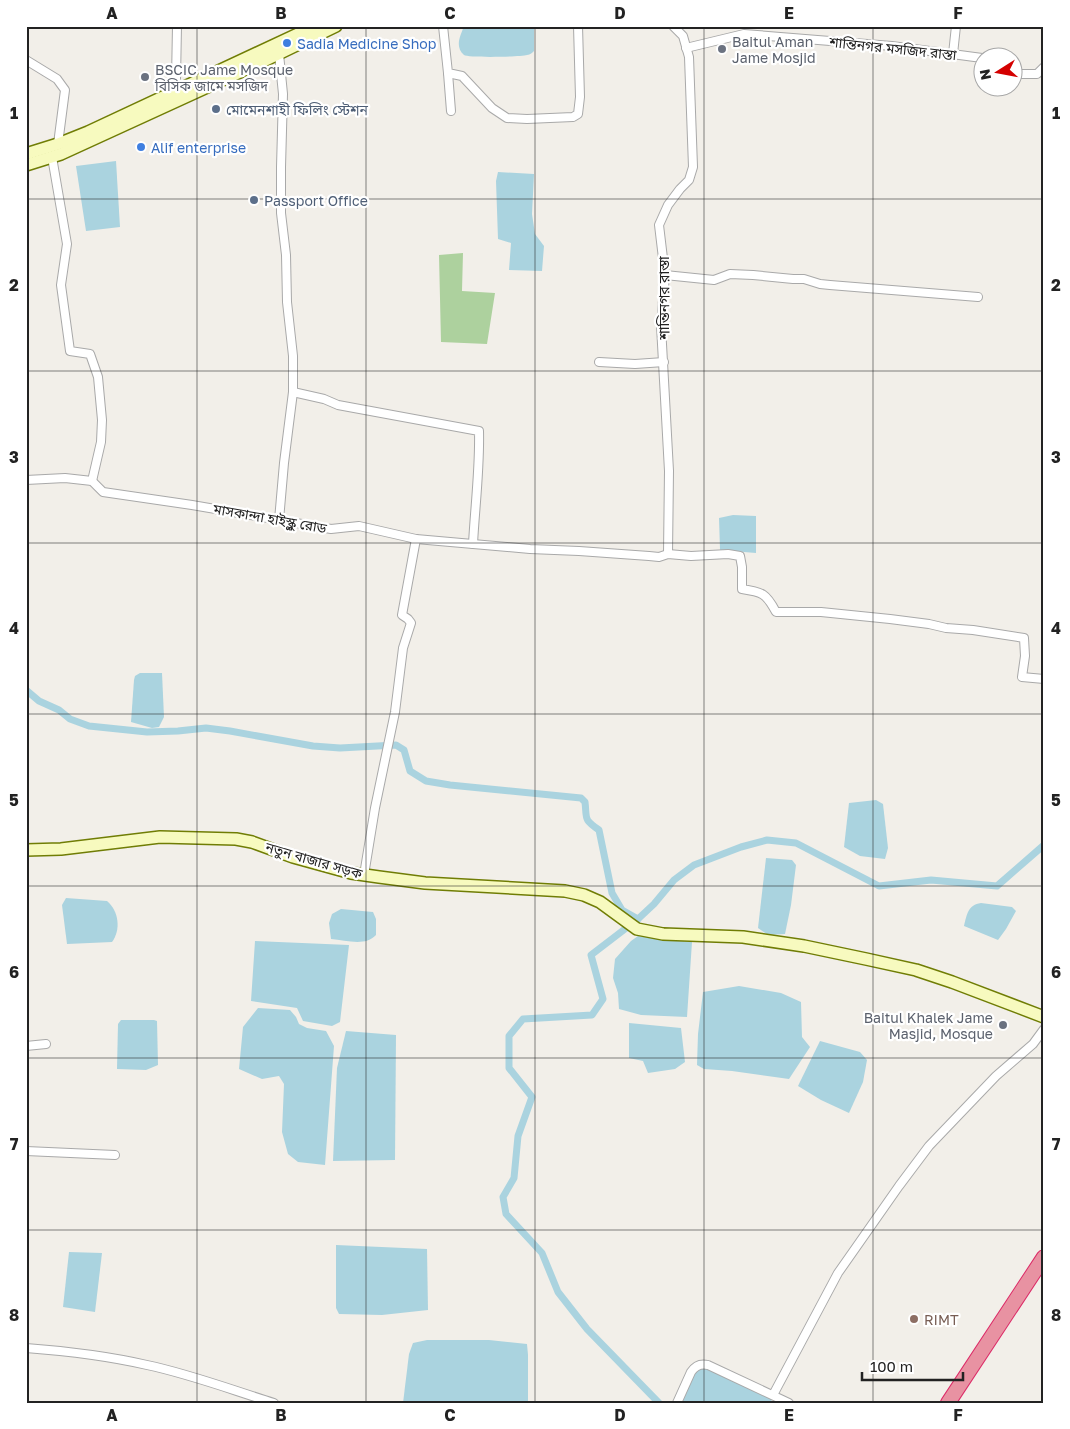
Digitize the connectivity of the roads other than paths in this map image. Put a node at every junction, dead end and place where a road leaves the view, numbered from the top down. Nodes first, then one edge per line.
1 (176, 26) edge
2 (314, 26) edge
3 (336, 26) edge
4 (443, 26) edge
5 (578, 26) edge
6 (673, 26) edge
7 (956, 26) edge
8 (686, 48) junction
9 (279, 54) junction
10 (954, 54) junction
11 (972, 57) edge
12 (26, 60) edge
13 (1044, 67) edge
14 (448, 73) junction
15 (1022, 74) edge
16 (176, 78) dead end
17 (451, 111) dead end
18 (58, 144) junction
19 (26, 154) edge
20 (52, 156) junction
21 (26, 165) edge
22 (666, 275) junction
23 (978, 297) dead end
24 (599, 362) dead end
25 (664, 362) junction
26 (293, 392) junction
27 (26, 480) edge
28 (92, 481) junction
29 (279, 520) junction
30 (416, 539) junction
31 (473, 544) junction
32 (668, 554) junction
33 (1044, 679) edge
34 (26, 850) edge
35 (364, 875) junction
36 (1044, 1017) edge
37 (1044, 1029) edge
38 (46, 1044) dead end
39 (26, 1046) edge
40 (26, 1151) edge
41 (115, 1154) dead end
42 (1044, 1257) edge
43 (26, 1348) edge
44 (773, 1395) junction
45 (274, 1403) edge
46 (677, 1403) edge
47 (789, 1403) edge
48 (948, 1403) edge

1 - 16 street
2 - 18 street
3 - 9 street
4 - 14 street
5 - 14 street
6 - 8 street, শান্তিনগর রাস্তা
7 - 10 street
8 - 10 street, শান্তিনগর মসজিদ রাস্তা
8 - 22 street, শান্তিনগর রাস্তা
9 - 20 street
9 - 26 street
10 - 11 street, শান্তিনগর মসজিদ রাস্তা
12 - 18 street
13 - 15 street
14 - 17 street
18 - 19 street
20 - 21 street
20 - 28 street
22 - 23 street
22 - 25 street, শান্তিনগর রাস্তা
24 - 25 street
25 - 32 street, শান্তিনগর রাস্তা
26 - 29 street
26 - 31 street
27 - 28 street, মাসকান্দা হাইস্কুল রোড
28 - 29 street, মাসকান্দা হাইস্কুল রোড
29 - 30 street, মাসকান্দা হাইস্কুল রোড
30 - 31 street, মাসকান্দা হাইস্কুল রোড
30 - 35 street
31 - 32 street, মাসকান্দা হাইস্কুল রোড
32 - 33 street, মাসকান্দা হাইস্কুল রোড
34 - 35 street, নতুন বাজার সড়ক
35 - 36 street, নতুন বাজার সড়ক
37 - 44 street
38 - 39 street
40 - 41 street
42 - 48 highway
43 - 45 street
44 - 46 street
44 - 47 street

